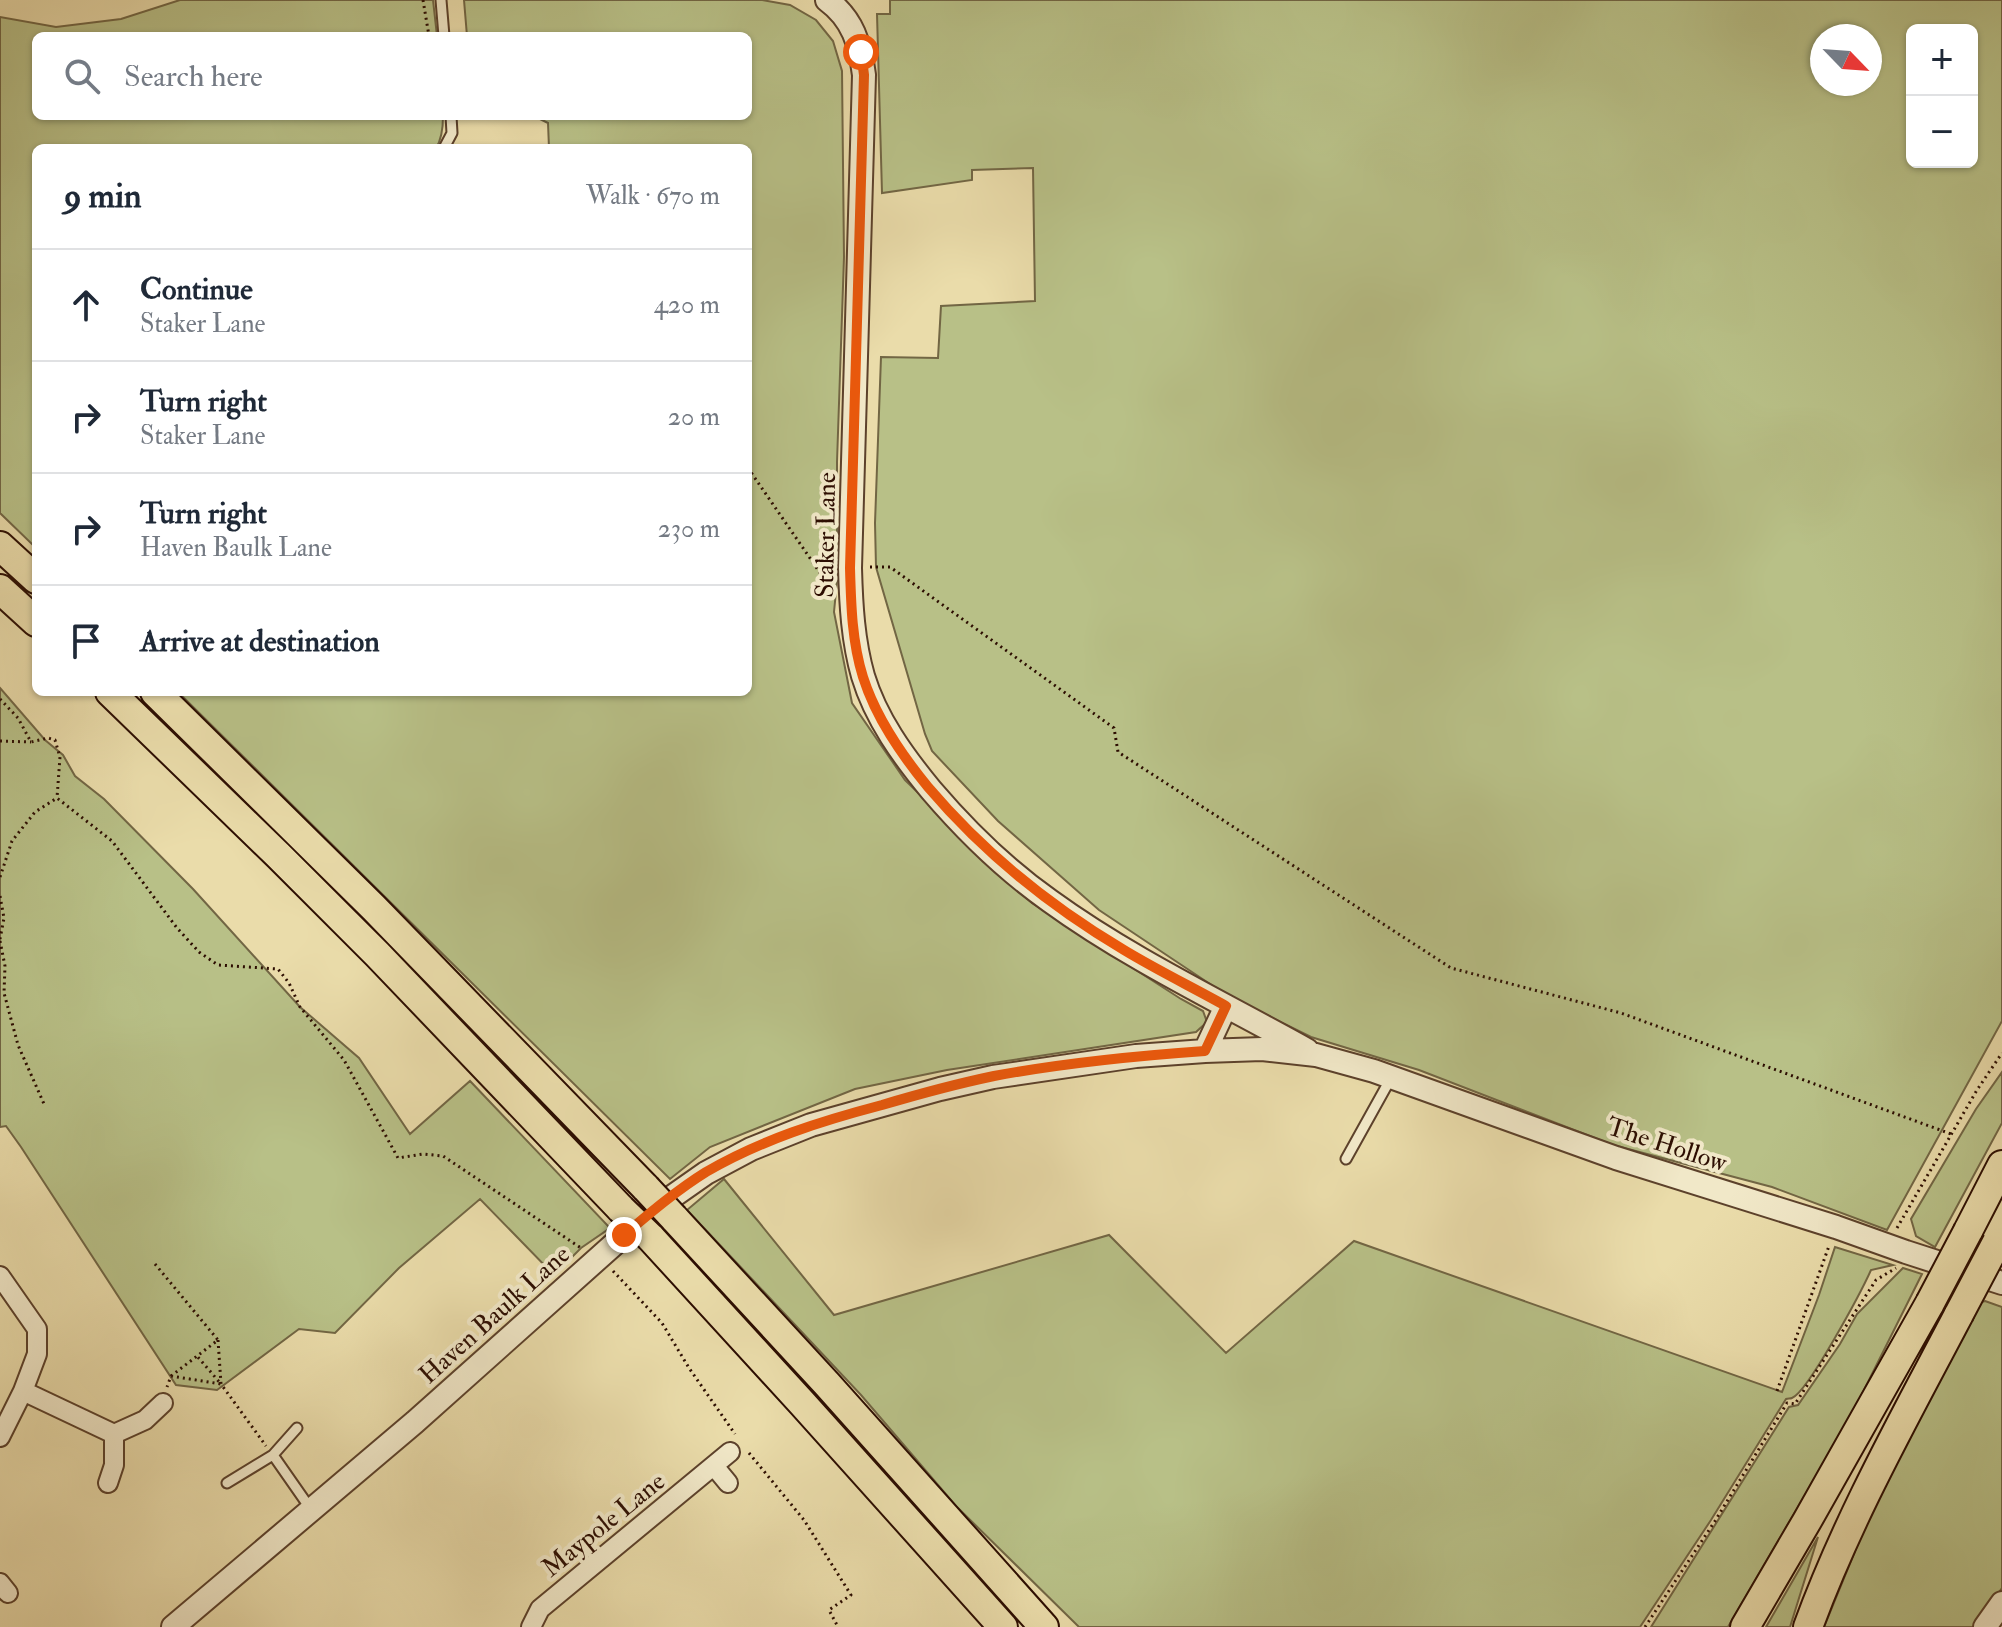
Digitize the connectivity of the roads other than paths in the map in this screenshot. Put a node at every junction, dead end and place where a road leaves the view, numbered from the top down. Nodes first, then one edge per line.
1 (441, 0) edge
2 (827, 0) edge
3 (444, 32) edge
4 (451, 120) edge
5 (452, 133) junction
6 (446, 144) edge
7 (452, 144) edge
8 (0, 546) edge
9 (32, 575) edge
10 (0, 589) edge
11 (32, 618) edge
12 (114, 696) edge
13 (159, 696) edge
14 (1226, 1006) junction
15 (1205, 1051) junction
16 (1316, 1055) junction
17 (1391, 1078) junction
18 (1346, 1159) dead end
19 (2002, 1165) edge
20 (2000, 1238) edge
21 (0, 1276) edge
22 (2002, 1283) edge
23 (23, 1391) junction
24 (163, 1403) road end
25 (297, 1428) dead end
26 (114, 1434) junction
27 (0, 1437) edge
28 (730, 1452) dead end
29 (273, 1455) junction
30 (714, 1466) junction
31 (108, 1483) dead end
32 (227, 1483) dead end
33 (728, 1483) dead end
34 (311, 1510) junction
35 (2002, 1603) edge
36 (173, 1627) edge
37 (531, 1627) edge
38 (1003, 1627) edge
39 (1044, 1627) edge
40 (1745, 1627) edge
41 (1808, 1627) edge
42 (1985, 1627) edge

1 - 3 lane
2 - 14 street, Staker Lane
4 - 5 lane
5 - 6 lane
5 - 7 lane
8 - 9 highway
10 - 11 highway
12 - 38 highway, bridge
13 - 39 highway, bridge
14 - 15 street
14 - 16 street, Staker Lane
15 - 16 street, Haven Baulk Lane
15 - 34 street, Haven Baulk Lane
16 - 17 street, The Hollow
17 - 18 lane
17 - 22 street, The Hollow
19 - 40 highway, bridge
20 - 41 highway, bridge
21 - 23 street
23 - 26 street
23 - 27 street
24 - 26 street
25 - 29 lane
26 - 31 street
28 - 30 street, Maypole Lane
29 - 32 lane
29 - 34 lane
30 - 33 street
30 - 37 street, Maypole Lane
34 - 36 street, Haven Baulk Lane
35 - 42 street

